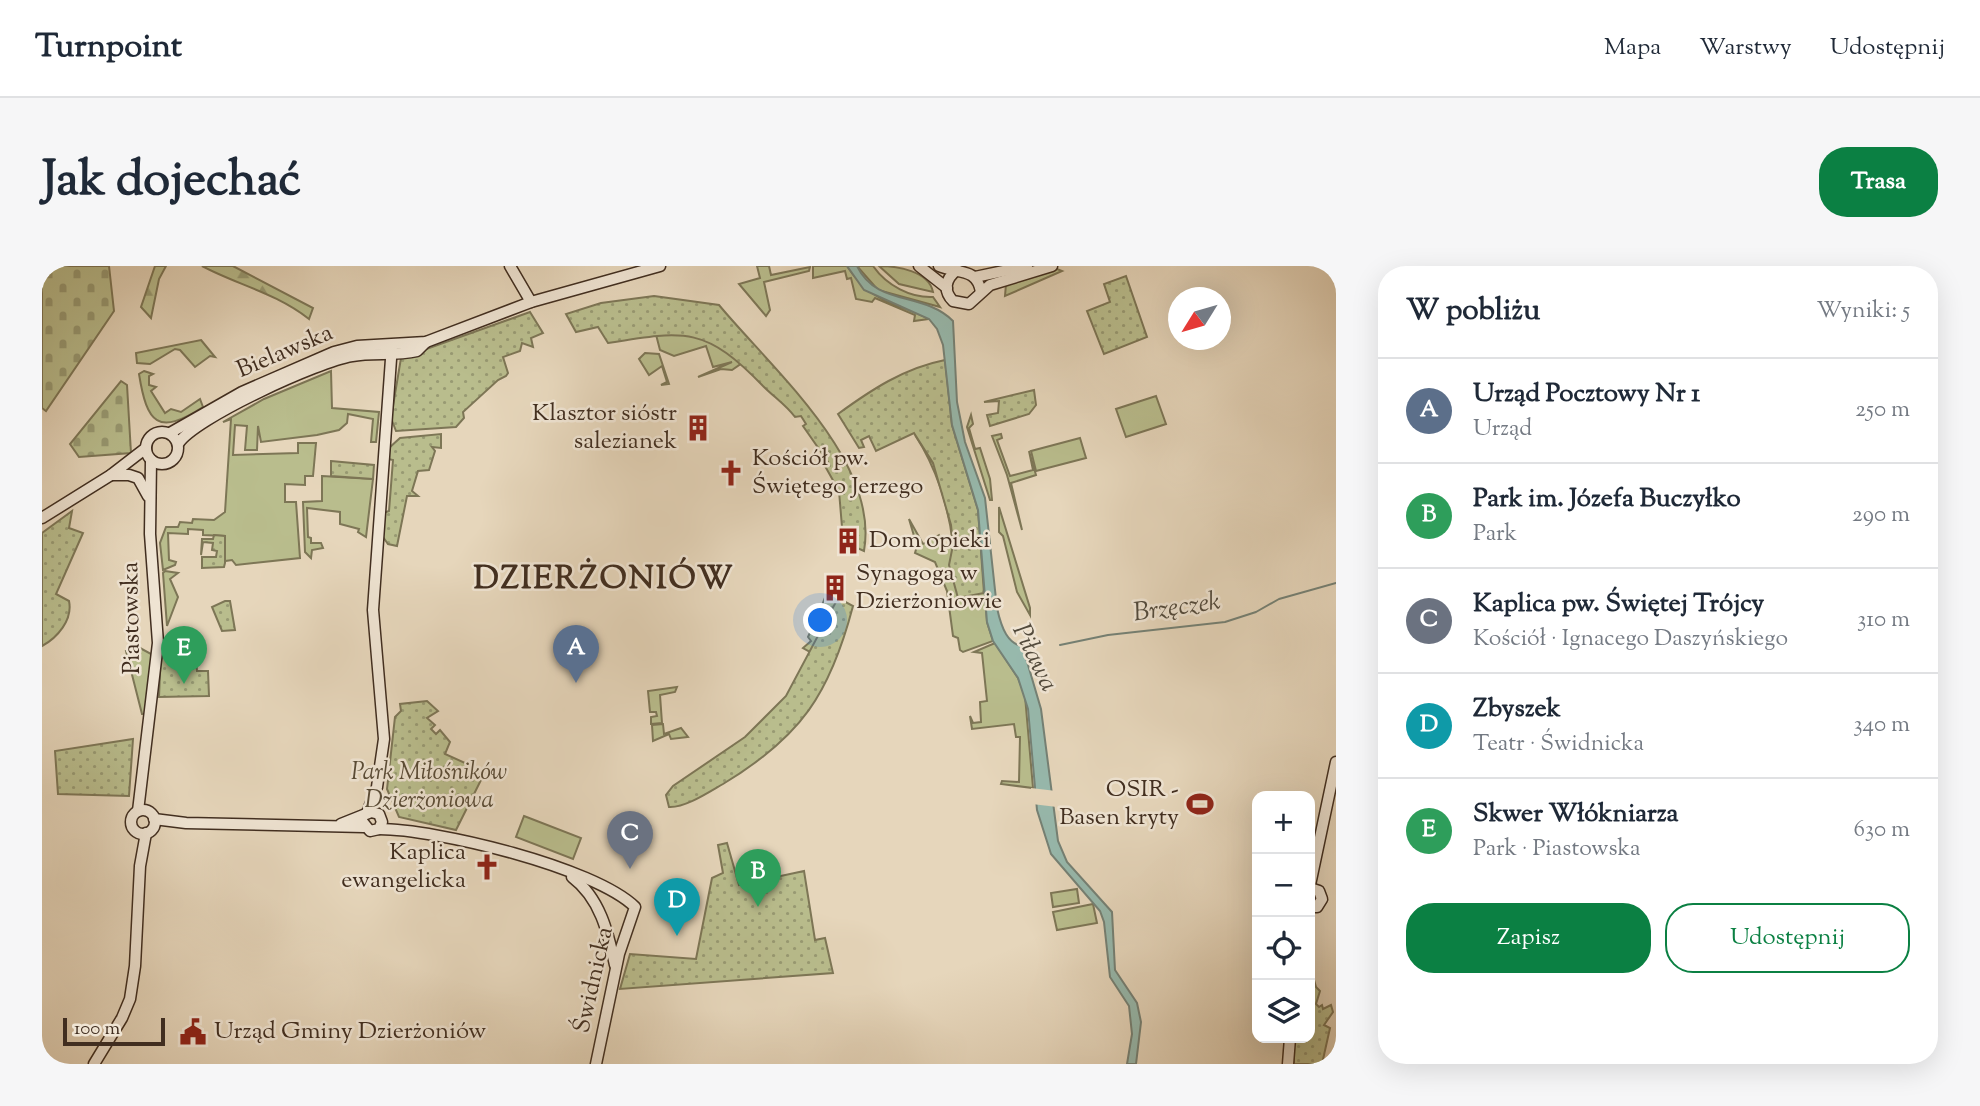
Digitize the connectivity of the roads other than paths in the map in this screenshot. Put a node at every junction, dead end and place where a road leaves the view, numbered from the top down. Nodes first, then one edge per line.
1 (510, 266) edge
2 (660, 266) edge
3 (919, 266) edge
4 (939, 266) edge
5 (1027, 266) edge
6 (1052, 266) edge
7 (957, 270) junction
8 (975, 278) junction
9 (947, 288) junction
10 (981, 292) junction
11 (531, 302) junction
12 (392, 350) junction
13 (276, 381) junction
14 (170, 433) junction
15 (178, 444) junction
16 (146, 448) junction
17 (150, 459) junction
18 (164, 465) junction
19 (111, 475) junction
20 (150, 502) junction
21 (42, 518) edge
22 (1336, 762) edge
23 (377, 786) junction
24 (365, 819) junction
25 (380, 821) junction
26 (146, 822) junction
27 (1315, 865) edge
28 (560, 869) junction
29 (1315, 888) edge
30 (1315, 906) edge
31 (616, 969) junction
32 (1290, 1043) edge
33 (94, 1064) edge
34 (596, 1064) edge
35 (1288, 1064) edge

1 - 11 street
2 - 11 street, Bielawska
3 - 9 street
4 - 7 street
5 - 8 street
6 - 10 street
7 - 8 street
7 - 9 street
8 - 10 street
9 - 10 street
11 - 12 street, Bielawska
12 - 13 street, Bielawska
12 - 23 street
13 - 14 street, Bielawska
13 - 15 street, Bielawska
14 - 15 street
14 - 16 street
15 - 18 street
16 - 17 street
16 - 19 street
17 - 18 street
17 - 19 street
17 - 20 street, Piastowska
18 - 20 street, Piastowska
19 - 20 street
19 - 21 street
20 - 26 street, Piastowska
22 - 27 street
23 - 24 street
23 - 25 street
24 - 25 street
24 - 25 street
24 - 26 street
25 - 28 street
26 - 33 street, Piastowska
28 - 31 street
28 - 31 street, Świdnicka
29 - 30 street
31 - 34 street, Świdnicka
32 - 35 street

